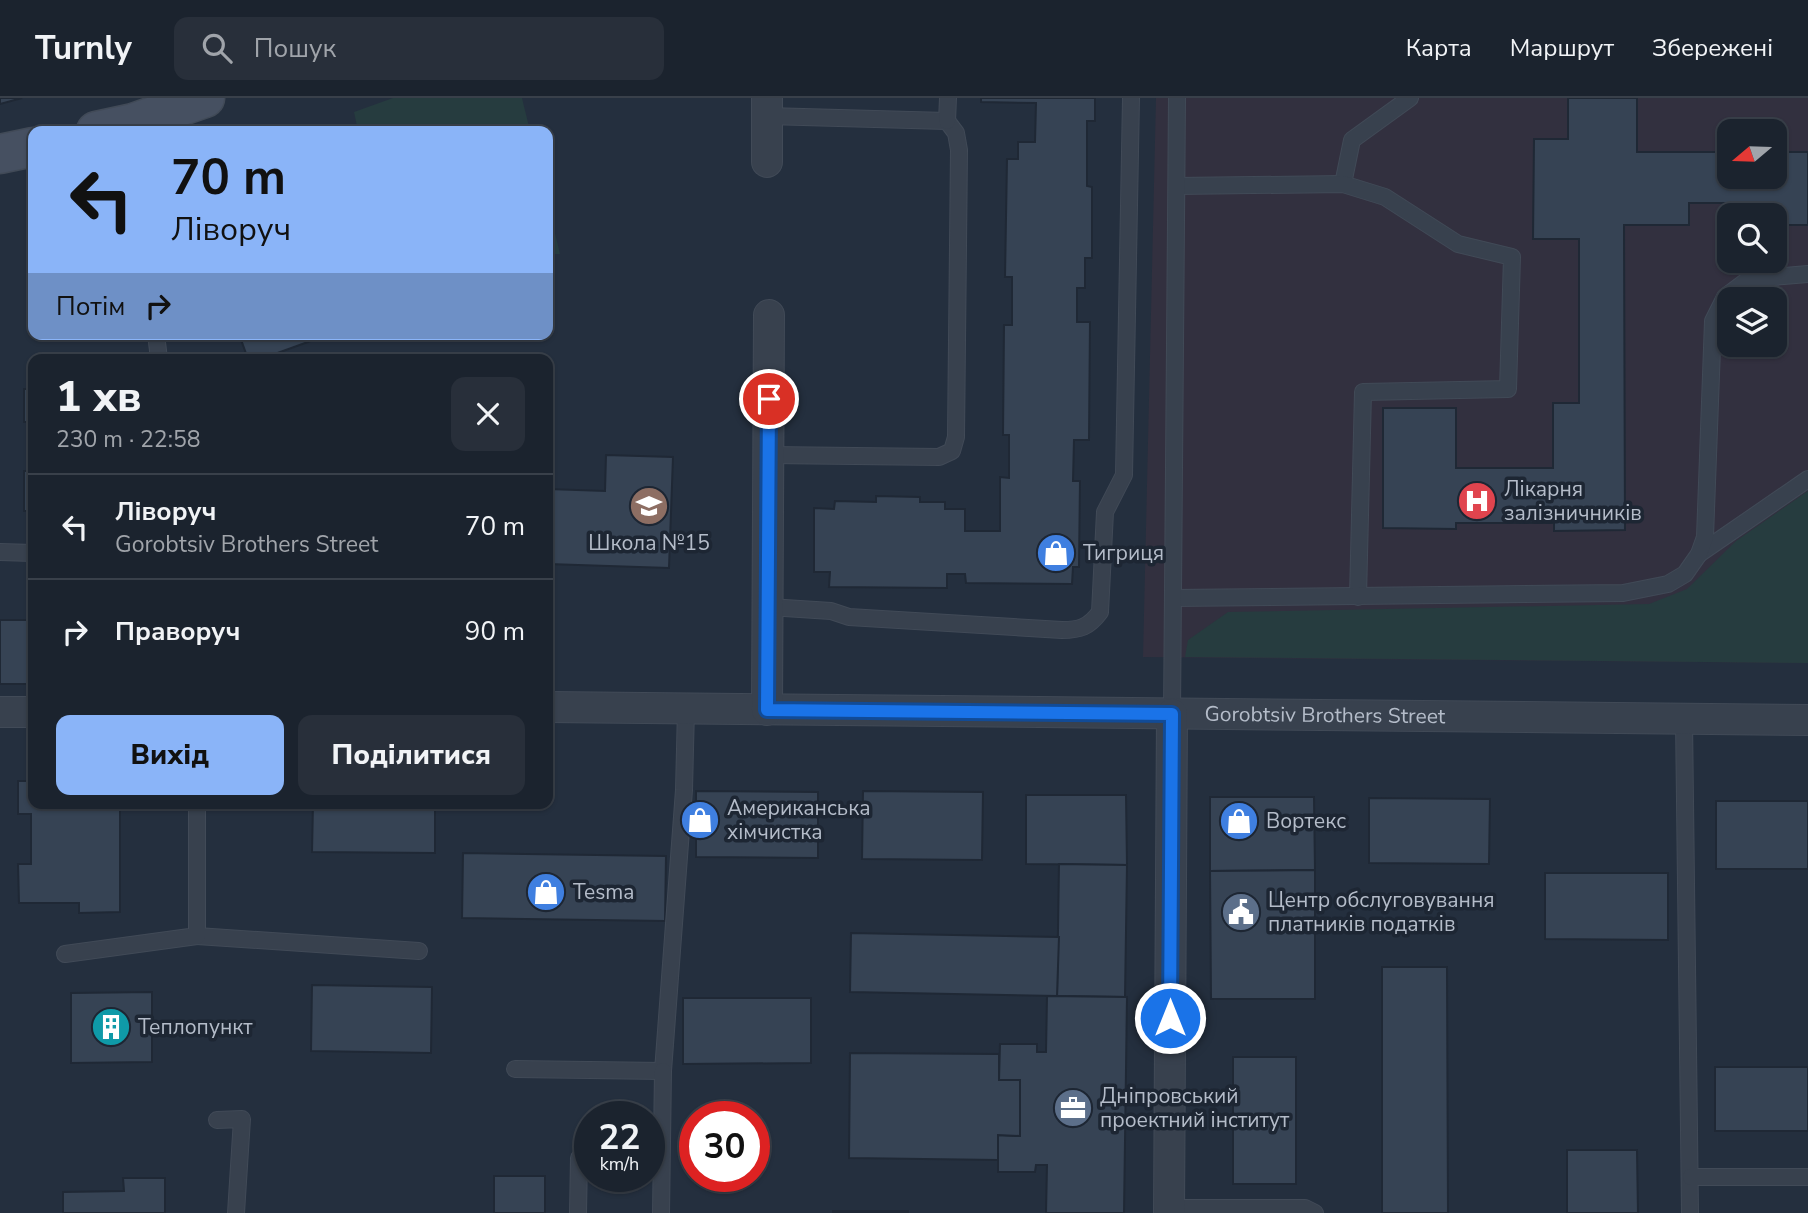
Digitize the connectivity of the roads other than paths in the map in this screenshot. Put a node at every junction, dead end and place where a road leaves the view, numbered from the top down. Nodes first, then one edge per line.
1 (205, 98) edge
2 (948, 98) edge
3 (1131, 98) edge
4 (1177, 98) edge
5 (1410, 98) edge
6 (767, 107) edge
7 (947, 121) junction
8 (136, 126) edge
9 (28, 148) edge
10 (0, 154) edge
11 (767, 162) dead end
12 (1343, 184) junction
13 (1177, 186) junction
14 (1808, 274) edge
15 (769, 315) dead end
16 (770, 454) junction
17 (1808, 479) edge
18 (0, 552) edge
19 (28, 553) edge
20 (1699, 554) junction
21 (1358, 597) junction
22 (1173, 598) junction
23 (769, 607) junction
24 (553, 707) edge
25 (686, 709) junction
26 (767, 710) junction
27 (0, 712) edge
28 (28, 712) edge
29 (1172, 714) junction
30 (1684, 719) junction
31 (1808, 720) edge
32 (197, 809) edge
33 (197, 936) junction
34 (419, 951) dead end
35 (65, 954) dead end
36 (515, 1069) dead end
37 (663, 1071) junction
38 (218, 1119) dead end
39 (1691, 1177) junction
40 (1808, 1177) edge
41 (578, 1192) edge
42 (1168, 1210) edge
43 (236, 1213) edge
44 (578, 1213) edge
45 (661, 1213) edge
46 (1315, 1213) edge
47 (1690, 1213) edge

1 - 8 street
2 - 7 lane
3 - 23 lane
4 - 13 lane
5 - 12 lane
6 - 7 lane
6 - 11 street
7 - 16 lane
9 - 10 street
12 - 13 lane
12 - 21 lane
13 - 22 lane
14 - 20 lane
15 - 16 street
16 - 23 street
17 - 20 lane
18 - 19 lane
20 - 21 lane
21 - 22 lane
22 - 29 lane
23 - 26 street
24 - 25 street, Gorobtsiv Brothers Street
25 - 26 street, Gorobtsiv Brothers Street
25 - 37 lane
26 - 29 street, Gorobtsiv Brothers Street
27 - 28 street
29 - 30 street, Gorobtsiv Brothers Street
29 - 42 street
30 - 31 street, Gorobtsiv Brothers Street
30 - 39 lane
32 - 33 lane
33 - 34 lane
33 - 35 lane
36 - 37 lane
37 - 45 lane
38 - 43 lane
39 - 40 lane
39 - 47 lane
41 - 44 lane
42 - 46 lane

